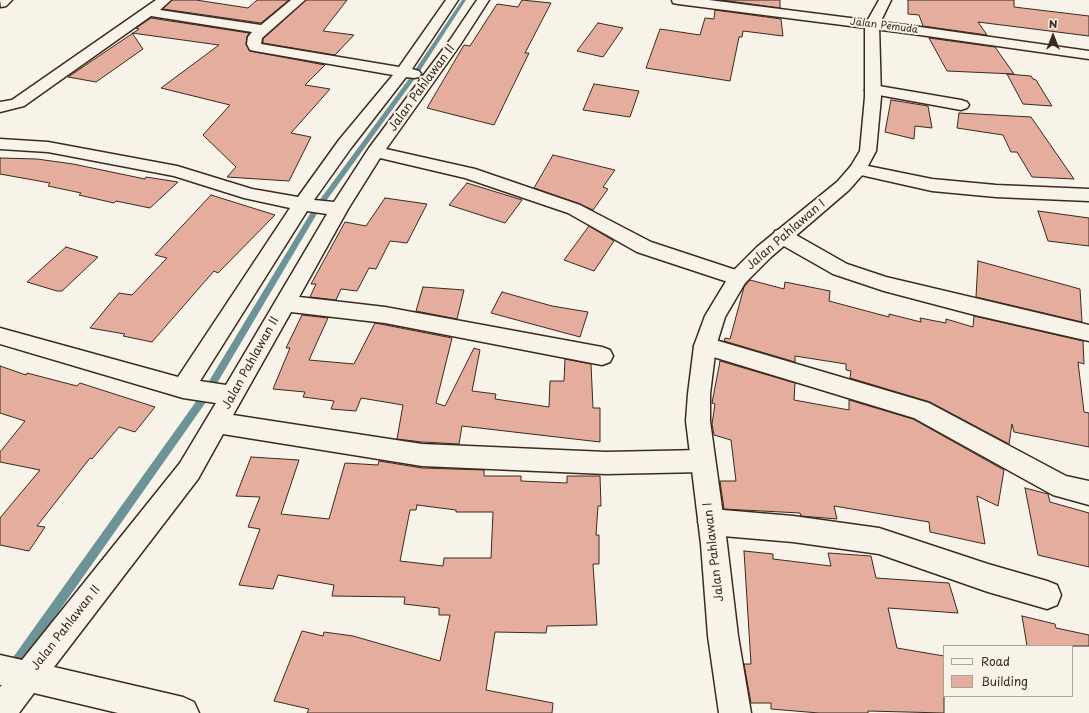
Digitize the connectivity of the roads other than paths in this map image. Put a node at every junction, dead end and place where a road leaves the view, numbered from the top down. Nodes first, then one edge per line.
1 (165, 0) edge
2 (299, 0) edge
3 (452, 0) edge
4 (483, 0) edge
5 (678, 0) edge
6 (885, 0) edge
7 (150, 12) junction
8 (872, 25) junction
9 (264, 30) junction
10 (1089, 55) edge
11 (415, 75) junction
12 (873, 90) junction
13 (961, 105) dead end
14 (0, 106) edge
15 (0, 144) edge
16 (375, 152) junction
17 (858, 169) junction
18 (1089, 195) edge
19 (319, 206) junction
20 (782, 236) junction
21 (738, 278) junction
22 (284, 303) junction
23 (1089, 333) edge
24 (0, 336) edge
25 (704, 346) junction
26 (602, 356) dead end
27 (206, 392) junction
28 (218, 422) junction
29 (703, 461) junction
30 (1089, 493) edge
31 (711, 522) junction
32 (1047, 595) dead end
33 (16, 673) edge
34 (0, 712) edge
35 (183, 713) edge
36 (735, 713) edge

1 - 7 main road
2 - 9 main road
3 - 11 main road
4 - 11 main road, Jalan Pahlawan II
5 - 8 main road, Jalan Pemuda
6 - 8 main road
7 - 9 main road
7 - 14 main road
8 - 10 main road, Jalan Pemuda
8 - 12 main road, Jalan Pahlawan I
9 - 11 main road
11 - 16 main road, Jalan Pahlawan II
11 - 19 main road
12 - 13 main road
12 - 17 main road, Jalan Pahlawan I
15 - 19 main road
16 - 19 main road, Jalan Pahlawan II
16 - 21 main road
17 - 18 main road
17 - 20 main road, Jalan Pahlawan I
19 - 22 main road, Jalan Pahlawan II
19 - 27 main road
20 - 21 main road, Jalan Pahlawan I
20 - 23 main road
21 - 25 main road, Jalan Pahlawan I
22 - 26 main road
22 - 27 main road, Jalan Pahlawan II
24 - 27 main road
25 - 29 main road, Jalan Pahlawan I
25 - 30 main road
27 - 28 main road, Jalan Pahlawan II
28 - 29 main road
28 - 33 main road, Jalan Pahlawan II
29 - 31 main road, Jalan Pahlawan I
31 - 32 main road
31 - 36 main road, Jalan Pahlawan I
33 - 34 main road, Jalan Pahlawan II
33 - 35 main road

